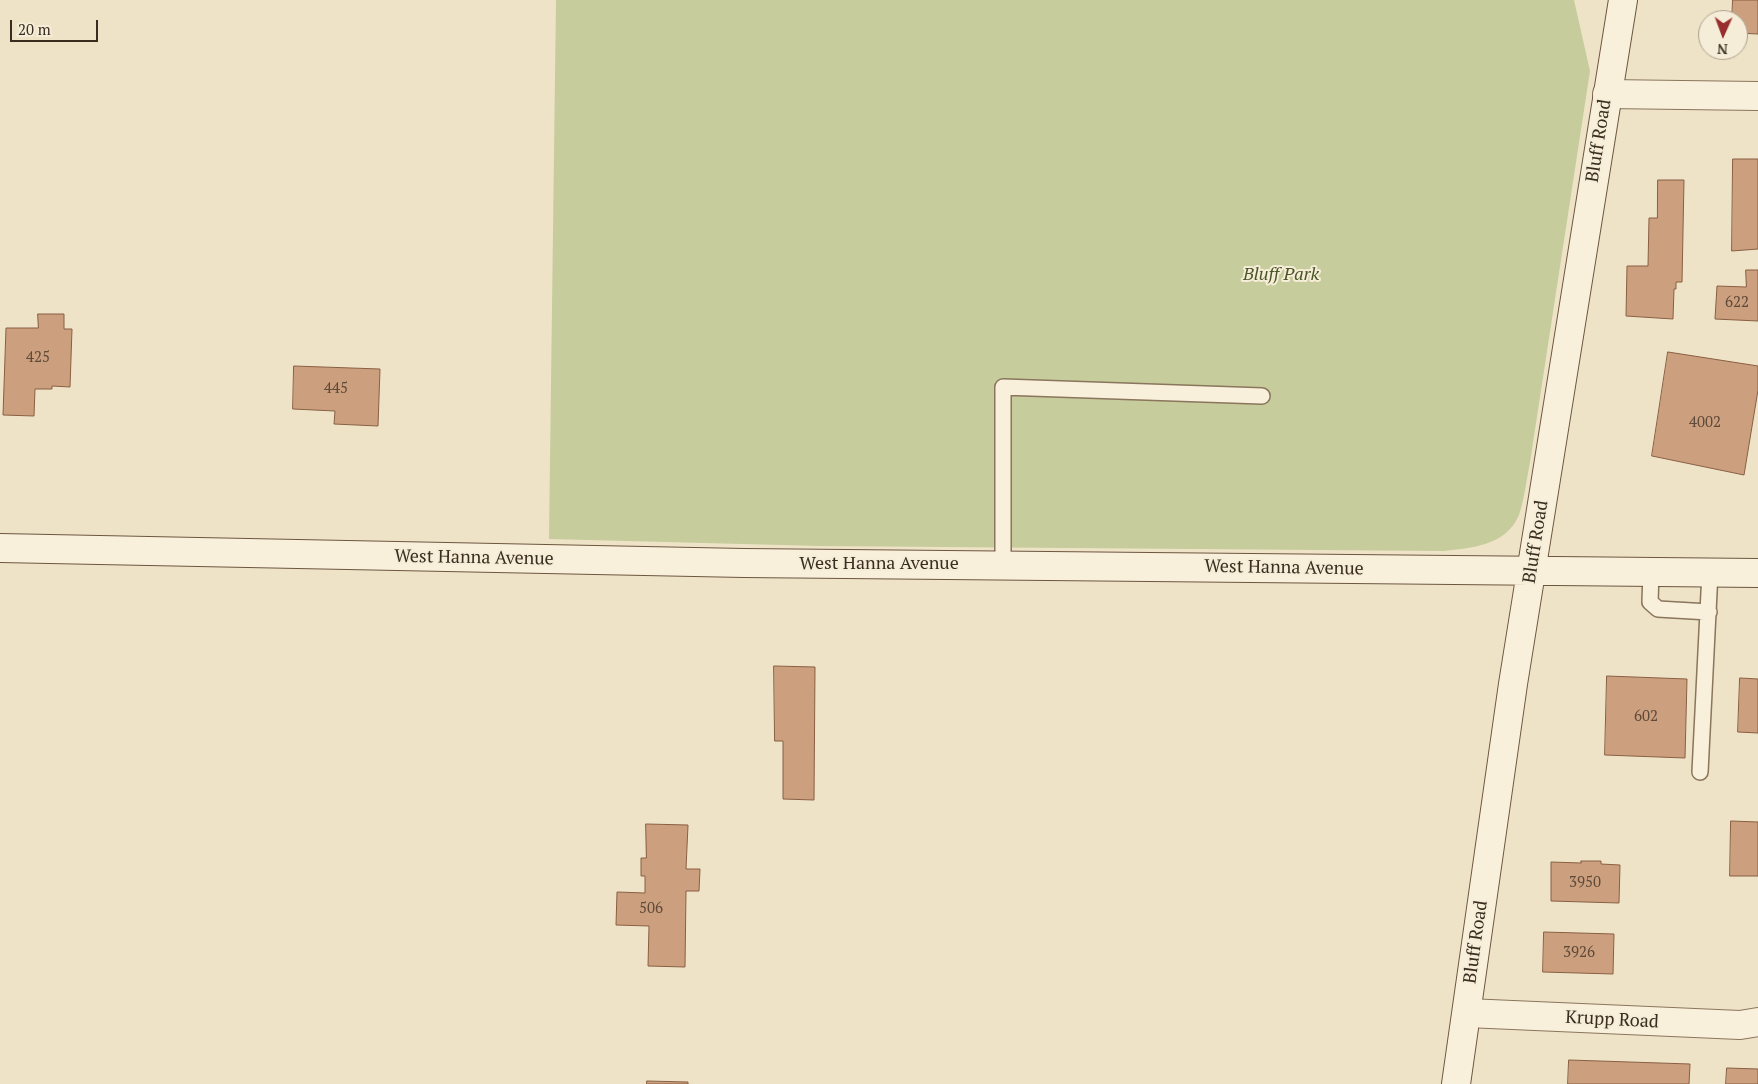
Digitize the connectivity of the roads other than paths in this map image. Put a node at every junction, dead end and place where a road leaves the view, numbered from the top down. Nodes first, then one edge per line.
1 (1623, 0) edge
2 (1607, 94) junction
3 (1758, 96) edge
4 (1262, 396) dead end
5 (0, 548) edge
6 (1003, 566) junction
7 (1532, 571) junction
8 (1651, 571) junction
9 (1710, 572) junction
10 (1758, 573) edge
11 (1709, 612) junction
12 (1700, 772) dead end
13 (1467, 1014) junction
14 (1758, 1022) edge
15 (1456, 1084) edge

1 - 2 main road, Bluff Road
2 - 3 main road
2 - 7 main road, Bluff Road
4 - 6 lane
5 - 6 main road, West Hanna Avenue
6 - 7 main road, West Hanna Avenue
7 - 8 main road, West Hanna Avenue
7 - 13 main road, Bluff Road
8 - 9 main road, West Hanna Avenue
8 - 11 lane
9 - 10 main road, West Hanna Avenue
9 - 11 lane
11 - 12 lane
13 - 14 main road, Krupp Road
13 - 15 main road, Bluff Road

